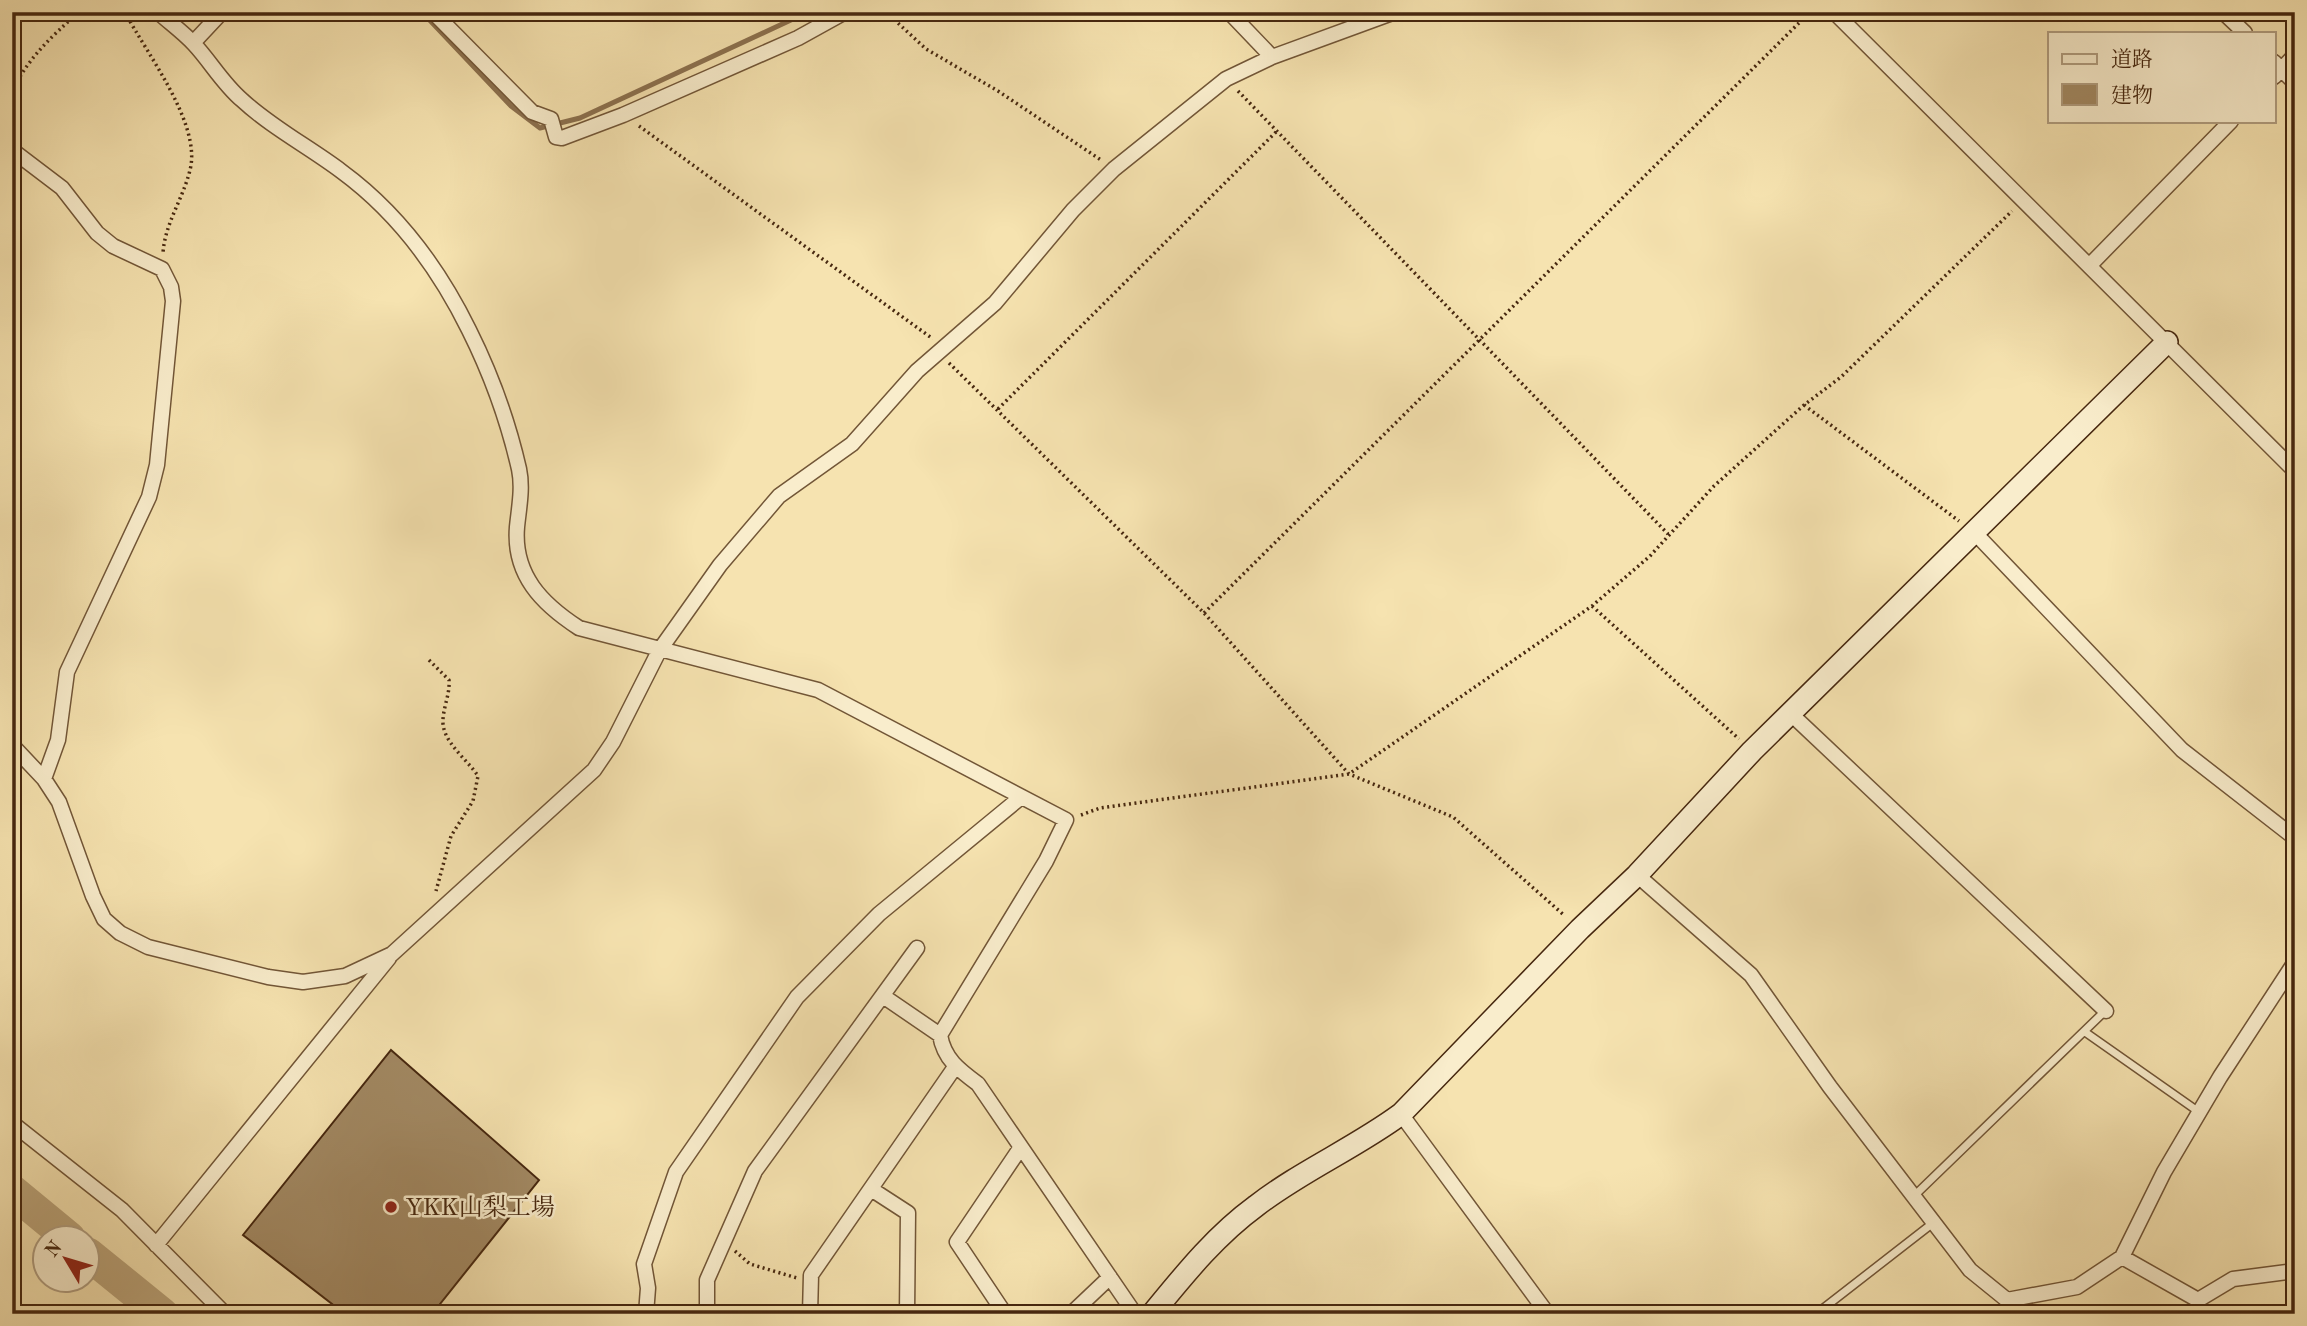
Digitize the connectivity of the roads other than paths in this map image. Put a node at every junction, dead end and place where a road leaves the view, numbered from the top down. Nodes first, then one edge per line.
1 (158, 12) edge
2 (222, 12) edge
3 (845, 12) edge
4 (1229, 12) edge
5 (1351, 12) edge
6 (1395, 12) edge
7 (1834, 12) edge
8 (2223, 12) edge
9 (442, 15) edge
10 (1363, 24) junction
11 (2244, 32) edge
12 (193, 43) junction
13 (2295, 55) edge
14 (1272, 57) junction
15 (2276, 69) edge
16 (2295, 83) edge
17 (2230, 122) edge
18 (12, 150) edge
19 (2090, 265) junction
20 (2167, 342) junction
21 (2295, 471) edge
22 (1974, 532) junction
23 (659, 651) junction
24 (1790, 713) junction
25 (12, 745) edge
26 (44, 779) junction
27 (1020, 797) junction
28 (2295, 838) edge
29 (1637, 875) junction
30 (917, 948) dead end
31 (392, 954) junction
32 (2295, 962) edge
33 (883, 996) junction
34 (2106, 1011) joint
35 (2085, 1032) junction
36 (940, 1035) junction
37 (956, 1067) junction
38 (2199, 1113) junction
39 (1401, 1114) junction
40 (12, 1123) edge
41 (1021, 1147) junction
42 (871, 1189) junction
43 (1913, 1197) junction
44 (1933, 1223) junction
45 (156, 1245) junction
46 (2122, 1257) junction
47 (2294, 1270) edge
48 (1110, 1277) junction
49 (2008, 1307) edge
50 (1546, 1311) edge
51 (225, 1314) edge
52 (646, 1314) edge
53 (707, 1314) edge
54 (810, 1314) edge
55 (907, 1314) edge
56 (1006, 1314) edge
57 (1071, 1314) edge
58 (1135, 1314) edge
59 (1152, 1314) edge
60 (1816, 1314) edge

1 - 12 street
2 - 12 street
3 - 9 street
4 - 14 street
5 - 10 street
6 - 10 street
7 - 19 street
8 - 11 street
10 - 14 street
12 - 23 street
13 - 15 street
14 - 23 street
15 - 16 street
17 - 19 street
18 - 26 street
19 - 20 street
20 - 21 street
20 - 22 street
22 - 24 street
22 - 28 street
23 - 27 street
23 - 31 street
24 - 29 street
24 - 34 street
25 - 26 street
26 - 31 street
27 - 36 street
27 - 52 street
29 - 39 street
29 - 43 street
30 - 33 street
31 - 45 street
32 - 38 street
33 - 36 street
33 - 53 street
34 - 35 lane
35 - 38 lane
35 - 43 lane
36 - 37 street
37 - 41 street
37 - 42 street
38 - 46 street
39 - 50 street
39 - 59 street
40 - 45 street
41 - 48 street
41 - 56 street
42 - 54 street
42 - 55 street
43 - 44 street
44 - 49 street
44 - 60 lane
45 - 51 street
46 - 47 street
46 - 49 street
48 - 57 street
48 - 58 street

